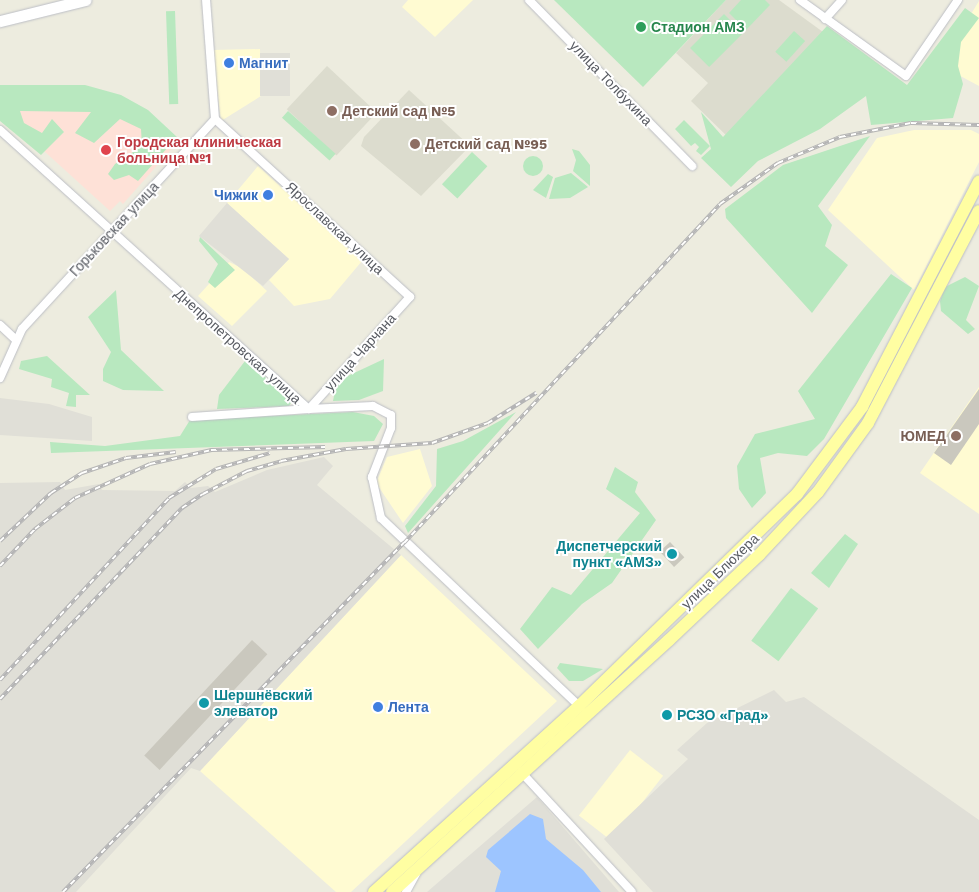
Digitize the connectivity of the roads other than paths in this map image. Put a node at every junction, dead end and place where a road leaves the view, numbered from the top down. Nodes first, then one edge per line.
1 (79, 0) edge
2 (206, 0) edge
3 (529, 0) edge
4 (800, 0) edge
5 (842, 0) edge
6 (958, 0) edge
7 (825, 19) junction
8 (0, 20) edge
9 (214, 119) junction
10 (0, 130) edge
11 (692, 166) dead end
12 (979, 181) edge
13 (979, 211) edge
14 (112, 232) junction
15 (410, 297) joint
16 (0, 325) edge
17 (16, 340) junction
18 (2, 367) edge
19 (0, 378) edge
20 (308, 410) junction
21 (192, 416) dead end
22 (583, 710) junction
23 (514, 764) junction
24 (524, 775) junction
25 (421, 865) junction
26 (374, 892) edge
27 (392, 892) edge
28 (406, 892) edge
29 (632, 892) edge

1 - 8 street
2 - 9 street
3 - 11 street, улица Толбухина
4 - 7 street
5 - 7 street
6 - 7 street
9 - 14 street, Горьковская улица
9 - 15 street, Ярославская улица
10 - 14 street, Днепропетровская улица
12 - 22 main road, улица Блюхера
13 - 22 main road, улица Блюхера
14 - 17 street, Горьковская улица
14 - 20 street, Днепропетровская улица
15 - 20 street, улица Чарчана
16 - 17 street
17 - 18 street, Горьковская улица
18 - 19 street, Горьковская улица
20 - 21 street
20 - 22 street, Днепропетровская улица
22 - 23 main road, улица Блюхера
22 - 24 main road, улица Блюхера
23 - 24 street
23 - 26 main road, улица Блюхера
24 - 25 main road, улица Блюхера
24 - 29 street
25 - 27 main road, улица Блюхера
25 - 28 street

